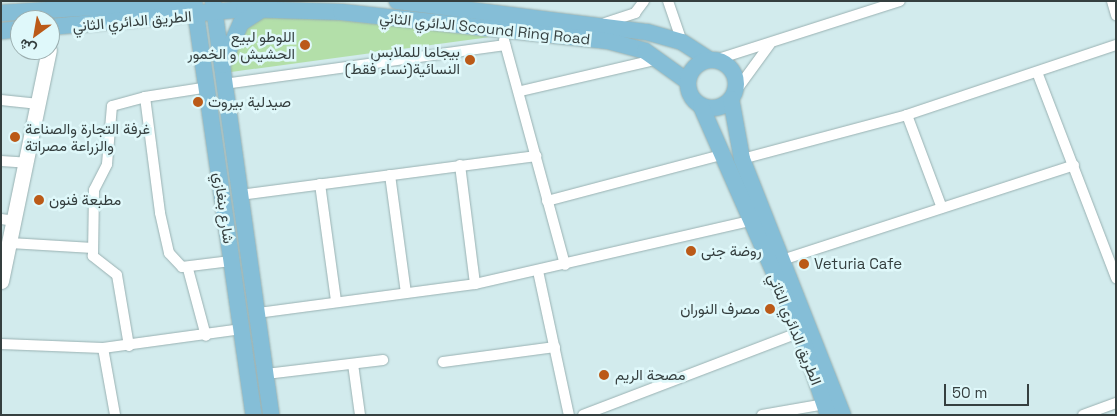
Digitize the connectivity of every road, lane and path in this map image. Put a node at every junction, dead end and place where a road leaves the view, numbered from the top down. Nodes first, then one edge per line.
1 (188, 1) edge
2 (397, 1) edge
3 (644, 1) edge
4 (668, 1) edge
5 (900, 1) edge
6 (1112, 1) edge
7 (441, 4) edge
8 (878, 5) edge
9 (56, 6) edge
10 (213, 7) edge
11 (195, 8) edge
12 (271, 8) junction
13 (1, 13) edge
14 (502, 13) junction
15 (1116, 15) edge
16 (598, 25) junction
17 (60, 26) edge
18 (503, 38) junction
19 (682, 42) junction
20 (770, 44) junction
21 (1116, 45) edge
22 (659, 59) junction
23 (47, 60) edge
24 (713, 60) junction
25 (221, 67) junction
26 (1037, 72) junction
27 (688, 82) junction
28 (216, 85) junction
29 (521, 91) junction
30 (733, 96) junction
31 (145, 97) junction
32 (1, 100) edge
33 (39, 104) junction
34 (701, 106) junction
35 (907, 114) junction
36 (725, 154) junction
37 (536, 156) junction
38 (742, 159) junction
39 (1, 161) edge
40 (27, 163) junction
41 (460, 165) junction
42 (1074, 165) junction
43 (390, 175) junction
44 (320, 184) junction
45 (240, 195) junction
46 (548, 201) junction
47 (942, 208) junction
48 (8, 220) edge
49 (751, 221) junction
50 (10, 243) junction
51 (93, 248) junction
52 (782, 260) junction
53 (231, 261) junction
54 (565, 265) junction
55 (188, 269) junction
56 (538, 271) junction
57 (2, 275) edge
58 (1115, 276) edge
59 (474, 284) junction
60 (406, 293) junction
61 (336, 302) junction
62 (258, 313) junction
63 (242, 329) junction
64 (800, 332) junction
65 (206, 336) junction
66 (1, 344) edge
67 (129, 346) junction
68 (555, 347) junction
69 (103, 348) junction
70 (384, 360) dead end
71 (443, 362) dead end
72 (353, 364) junction
73 (266, 374) junction
74 (1116, 403) edge
75 (826, 409) edge
76 (604, 410) edge
77 (115, 415) edge
78 (254, 415) edge
79 (271, 415) edge
80 (360, 415) edge
81 (569, 415) edge
82 (583, 415) edge
83 (762, 415) edge
84 (843, 415) edge
85 (1083, 415) edge

1 - 9 main road
2 - 7 main road, الدائري الثاني Scound Ring Road
3 - 16 street
4 - 19 street
5 - 8 street
6 - 15 street
7 - 14 main road, الدائري الثاني Scound Ring Road
8 - 20 street
9 - 13 main road
10 - 11 main road, الطريق الدائري الثاني
10 - 12 main road, الدائري الثاني Scound Ring Road
10 - 25 main road, شارع بنغازي
11 - 17 main road, الطريق الدائري الثاني
11 - 28 main road, شارع بنغازي
12 - 18 main road, الدائري الثاني Scound Ring Road
12 - 25 main road
14 - 16 main road, الدائري الثاني Scound Ring Road
14 - 18 street
16 - 19 main road, الدائري الثاني Scound Ring Road
18 - 22 main road, الدائري الثاني Scound Ring Road
18 - 28 street
18 - 29 street
19 - 24 main road, الدائري الثاني Scound Ring Road
20 - 24 street
20 - 30 street
21 - 26 street
22 - 27 main road, الدائري الثاني Scound Ring Road
22 - 29 street
23 - 33 main road
24 - 27 main road
24 - 30 main road
25 - 28 main road, شارع بنغازي
26 - 35 street
26 - 42 street
27 - 34 main road
28 - 31 street
28 - 45 main road, شارع بنغازي
28 - 53 main road, شارع بنغازي
29 - 37 street
30 - 34 main road
30 - 38 main road, الطريق الدائري الثاني
31 - 51 street
31 - 55 street
32 - 33 street
33 - 40 main road
34 - 36 main road, الطريق الدائري الثاني
35 - 38 street
35 - 47 street
36 - 46 street
36 - 49 main road, الطريق الدائري الثاني
37 - 41 street
37 - 46 street
38 - 52 main road, الطريق الدائري الثاني
39 - 40 street
40 - 48 main road
41 - 43 street
41 - 59 street
42 - 47 street
42 - 58 street
43 - 44 street
43 - 60 street
44 - 45 street
44 - 61 street
45 - 62 main road, شارع بنغازي
46 - 54 street
47 - 52 street
48 - 50 main road
49 - 54 street
49 - 64 main road, الطريق الدائري الثاني
50 - 51 street
50 - 57 main road
51 - 67 street
52 - 84 main road, الطريق الدائري الثاني
53 - 55 street
53 - 63 main road, شارع بنغازي
54 - 56 street
55 - 65 street
56 - 59 street
56 - 68 street
59 - 60 street
60 - 61 street
61 - 62 street
62 - 73 main road, شارع بنغازي
63 - 65 street
63 - 78 main road, شارع بنغازي
64 - 75 main road, الطريق الدائري الثاني
64 - 76 street
65 - 67 street
66 - 69 street
67 - 69 street
68 - 71 street
68 - 81 street
69 - 77 street
70 - 72 street
72 - 73 street
72 - 80 street
73 - 79 main road, شارع بنغازي
74 - 85 street
75 - 83 street
76 - 82 street

